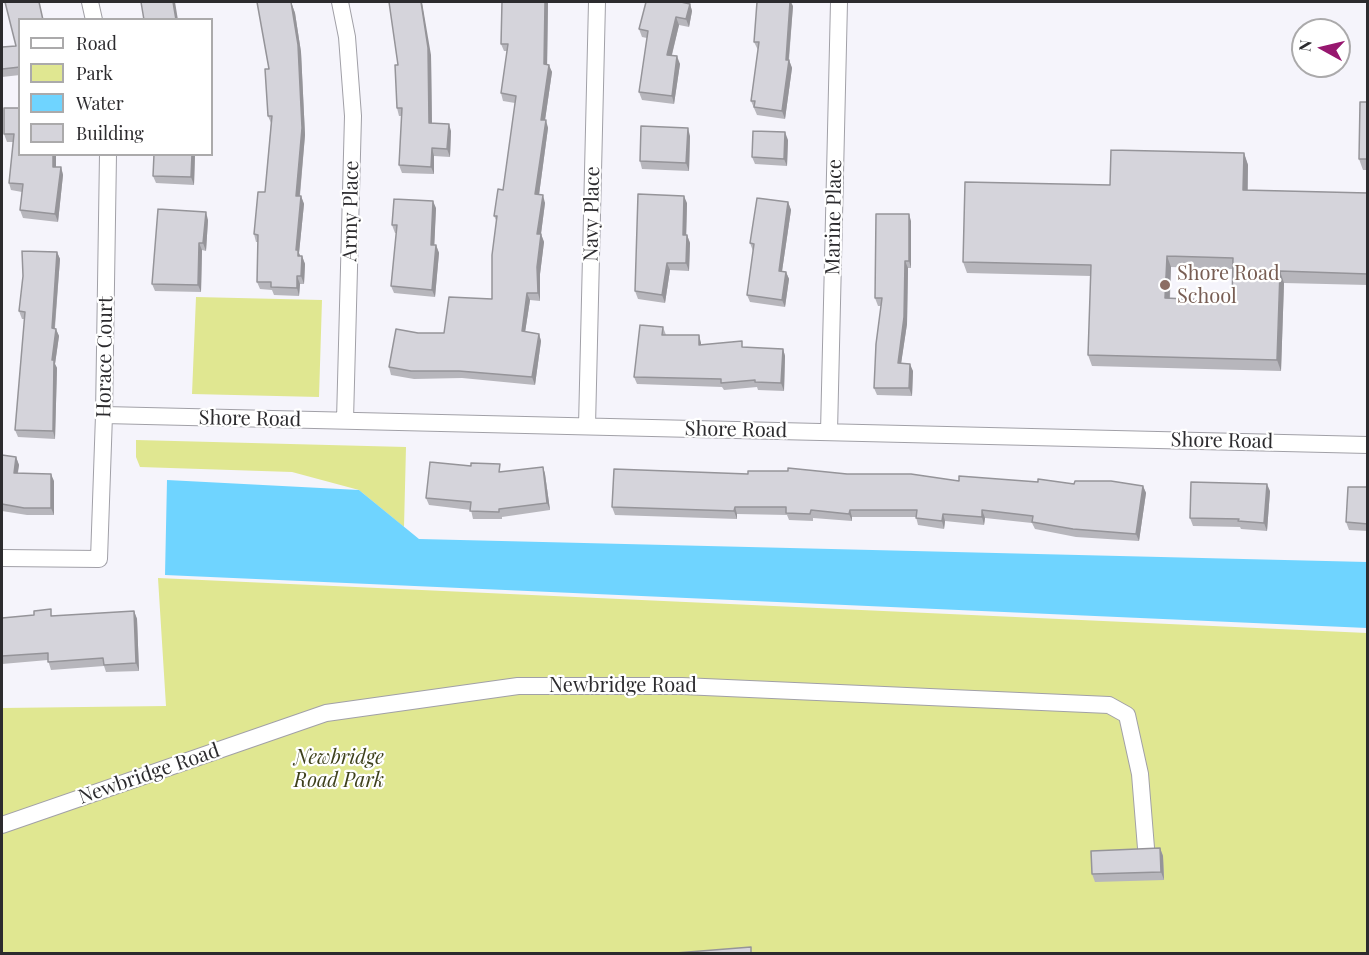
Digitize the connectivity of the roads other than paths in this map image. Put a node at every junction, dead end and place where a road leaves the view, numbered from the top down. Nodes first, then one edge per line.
1 (90, 2) edge
2 (340, 2) edge
3 (597, 2) edge
4 (839, 2) edge
5 (94, 18) edge
6 (108, 156) edge
7 (104, 415) junction
8 (345, 420) junction
9 (587, 426) junction
10 (829, 432) junction
11 (1368, 445) edge
12 (2, 558) edge
13 (2, 825) edge
14 (1146, 848) edge

1 - 5 street
2 - 8 street, Army Place
3 - 9 street, Navy Place
4 - 10 street, Marine Place
6 - 7 street, Horace Court
7 - 8 street, Shore Road
7 - 12 street, Horace Court
8 - 9 street, Shore Road
9 - 10 street, Shore Road
10 - 11 street, Shore Road
13 - 14 street, Newbridge Road

